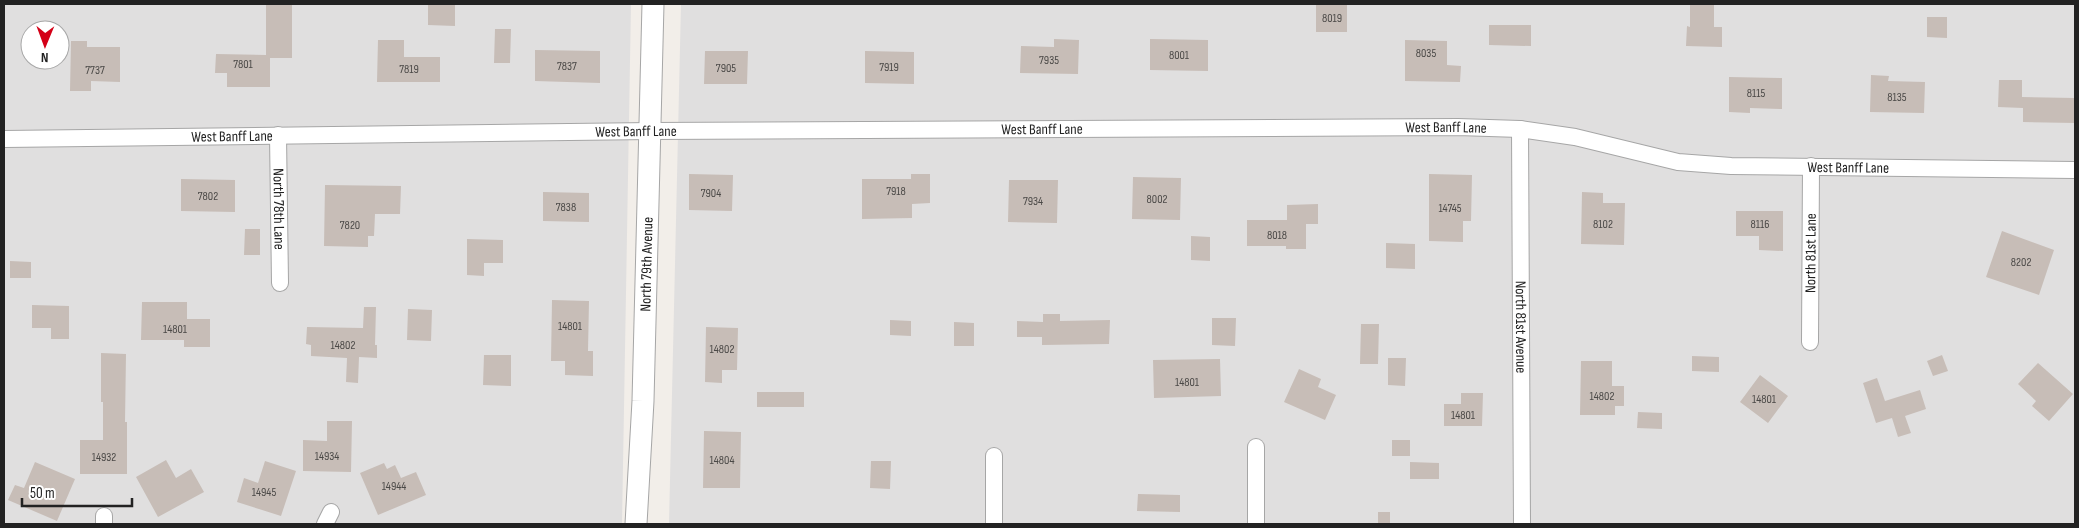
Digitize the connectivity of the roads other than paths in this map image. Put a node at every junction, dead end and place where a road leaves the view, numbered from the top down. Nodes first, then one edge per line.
1 (653, 4) edge
2 (1520, 129) junction
3 (650, 131) junction
4 (278, 135) junction
5 (4, 139) edge
6 (1812, 166) junction
7 (2075, 170) edge
8 (280, 283) dead end
9 (1810, 342) dead end
10 (1256, 447) dead end
11 (994, 456) dead end
12 (636, 524) edge
13 (994, 524) edge
14 (1256, 524) edge
15 (1522, 524) edge

1 - 3 street, North 79th Avenue
2 - 3 street, West Banff Lane
2 - 6 street, West Banff Lane
2 - 15 street, North 81st Avenue
3 - 4 street, West Banff Lane
3 - 12 street, North 79th Avenue
4 - 5 street, West Banff Lane
4 - 8 street, North 78th Lane
6 - 7 street, West Banff Lane
6 - 9 street, North 81st Lane
10 - 14 street
11 - 13 street

